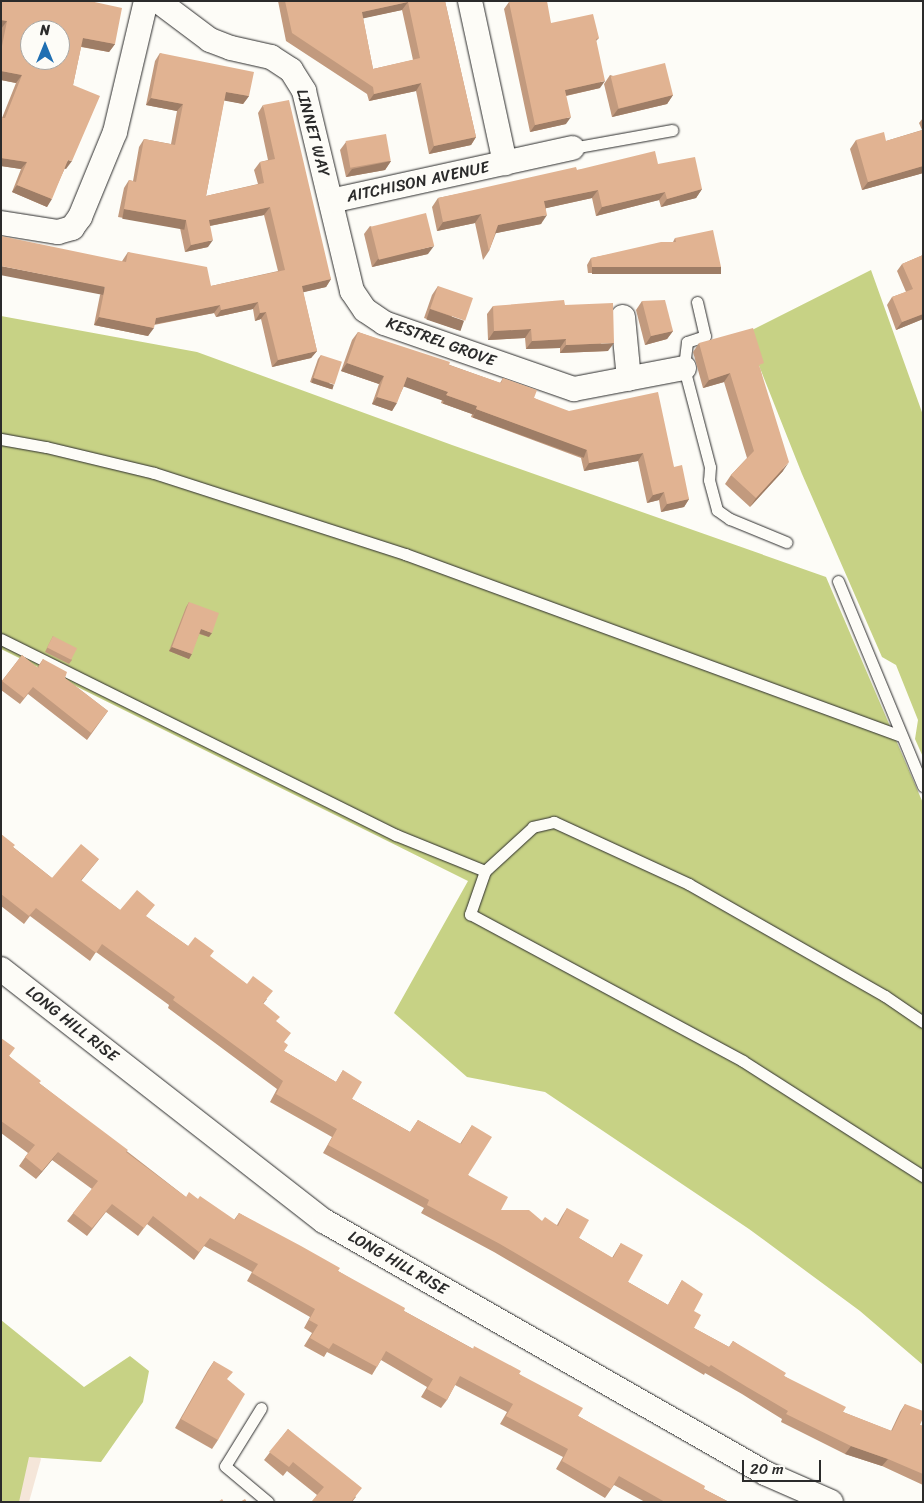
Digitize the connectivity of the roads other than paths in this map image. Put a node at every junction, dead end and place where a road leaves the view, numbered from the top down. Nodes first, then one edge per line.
1 (146, 1) edge
2 (158, 1) edge
3 (470, 1) edge
4 (672, 130) dead end
5 (572, 148) joint
6 (505, 163) junction
7 (331, 201) junction
8 (1, 224) edge
9 (697, 302) dead end
10 (623, 317) dead end
11 (684, 368) junction
12 (629, 379) junction
13 (1, 439) edge
14 (786, 542) dead end
15 (838, 581) dead end
16 (1, 639) edge
17 (901, 736) junction
18 (923, 786) edge
19 (485, 870) junction
20 (1, 969) edge
21 (923, 1022) edge
22 (923, 1176) edge
23 (261, 1408) dead end
24 (268, 1502) edge
25 (830, 1502) edge

1 - 8 street
2 - 7 street, LINNET WAY
3 - 6 street, AITCHISON AVENUE
4 - 5 lane, AITCHISON AVENUE
5 - 6 street, AITCHISON AVENUE
6 - 7 street, AITCHISON AVENUE
7 - 12 street, KESTREL GROVE
9 - 11 lane
10 - 12 street
11 - 12 street, KESTREL GROVE
11 - 14 lane
13 - 17 lane
15 - 17 lane
16 - 19 lane
17 - 18 lane
19 - 21 lane
19 - 22 lane
20 - 25 street, LONG HILL RISE
23 - 24 lane

